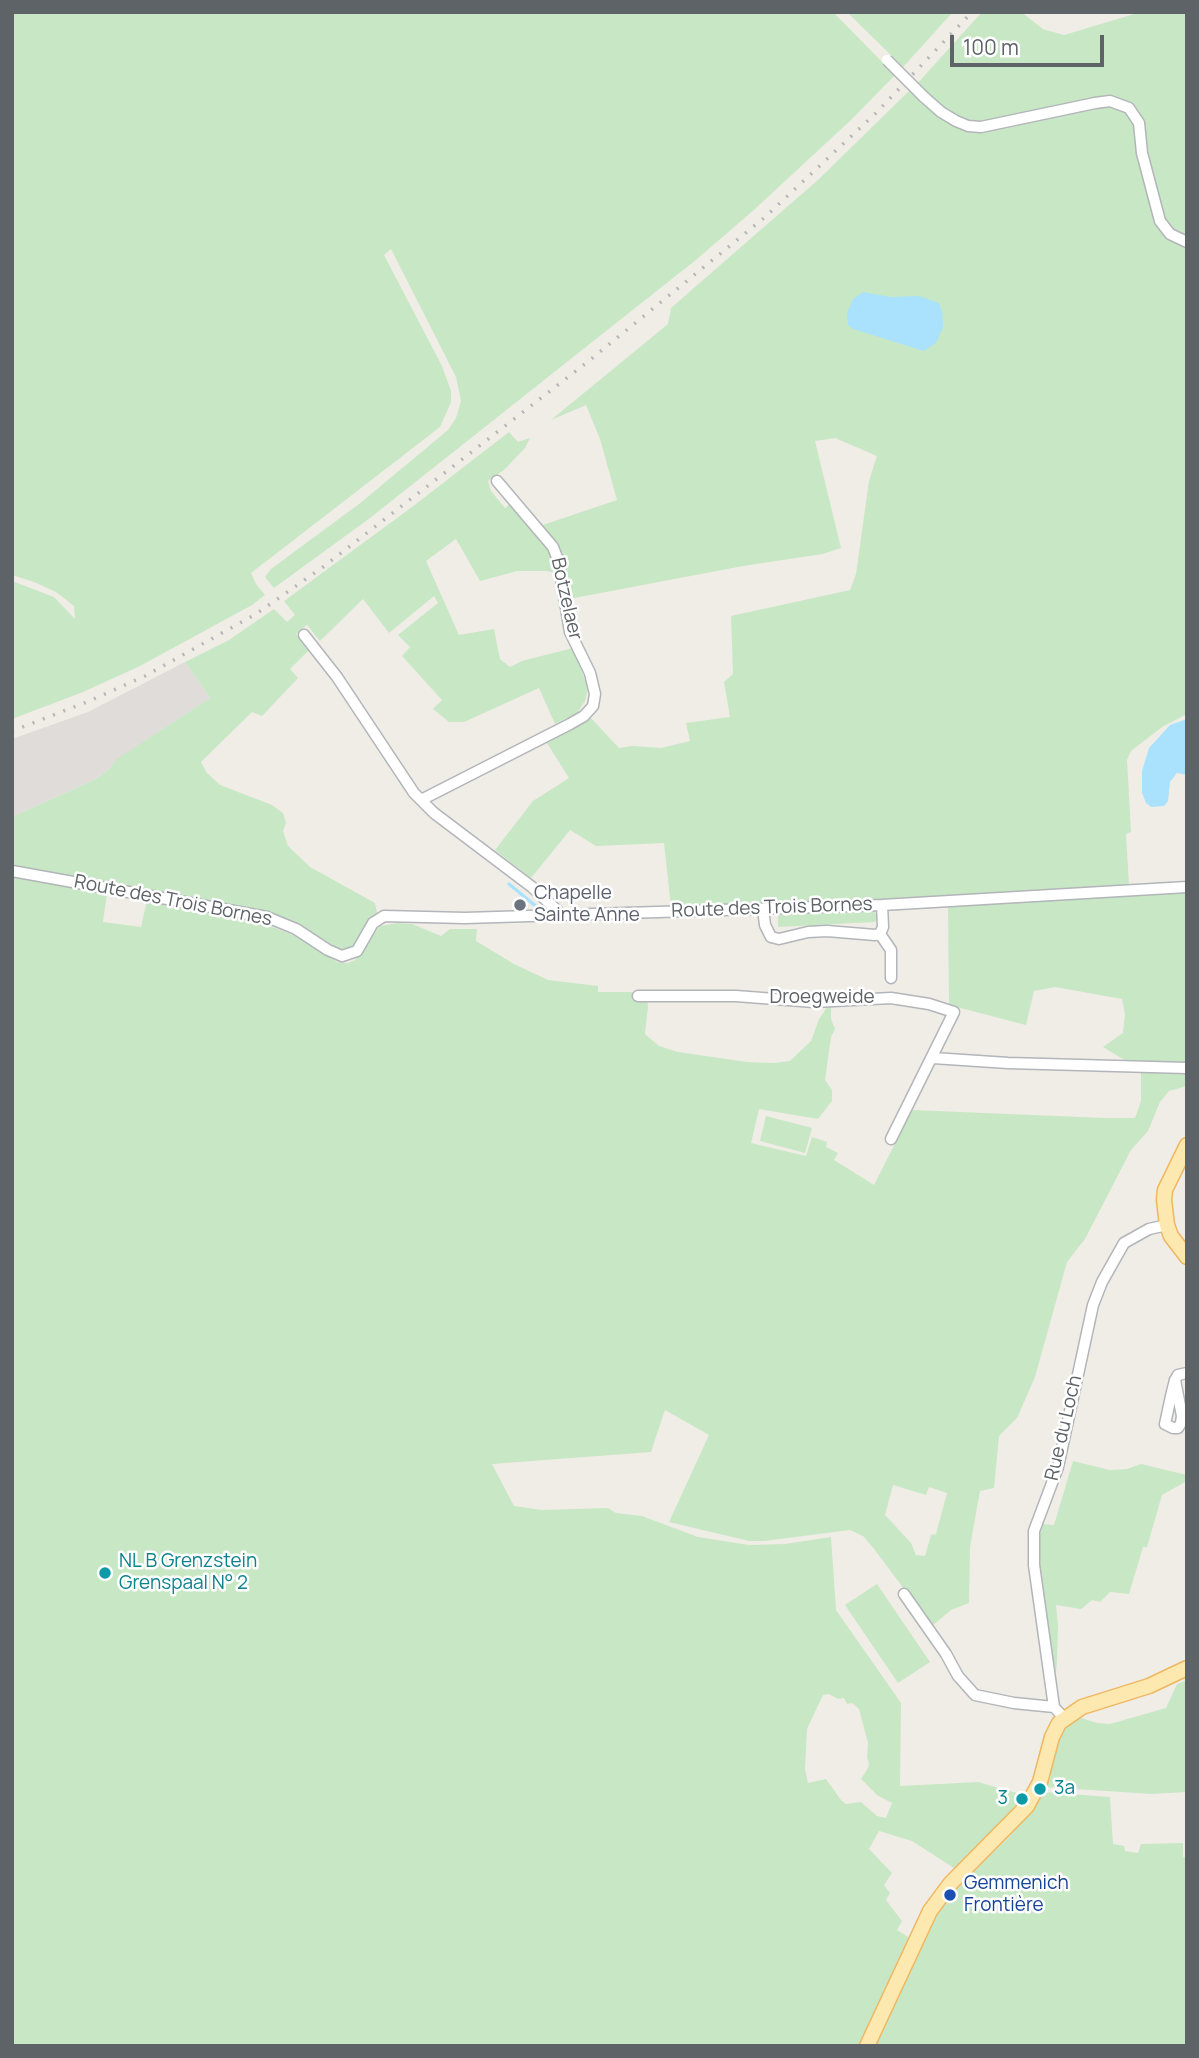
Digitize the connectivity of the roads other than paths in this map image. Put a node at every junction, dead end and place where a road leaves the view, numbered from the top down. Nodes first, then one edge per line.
1 (887, 60) dead end
2 (1187, 242) edge
3 (497, 481) dead end
4 (304, 635) dead end
5 (421, 800) junction
6 (12, 871) edge
7 (1187, 887) edge
8 (882, 905) junction
9 (763, 909) junction
10 (562, 915) junction
11 (880, 934) junction
12 (891, 978) dead end
13 (638, 996) dead end
14 (933, 1058) junction
15 (1187, 1068) edge
16 (891, 1139) dead end
17 (1187, 1145) edge
18 (1167, 1225) junction
19 (1187, 1256) edge
20 (1187, 1373) edge
21 (1175, 1380) dead end
22 (905, 1594) dead end
23 (1187, 1668) edge
24 (1054, 1707) junction
25 (1064, 1718) junction
26 (867, 2046) edge

1 - 2 street, bridge
3 - 5 street, Botzelaer
4 - 5 street
5 - 10 street
6 - 10 street, Route des Trois Bornes
7 - 8 street, Route des Trois Bornes
8 - 9 street, Route des Trois Bornes
8 - 11 street
9 - 10 street, Route des Trois Bornes
9 - 11 street
11 - 12 street
13 - 14 street, Droegweide
14 - 15 street
14 - 16 street, Droegweide
17 - 18 main road
18 - 19 main road
18 - 24 street, Rue du Loch
20 - 21 street
22 - 24 street
23 - 25 main road
24 - 25 street
25 - 26 main road

